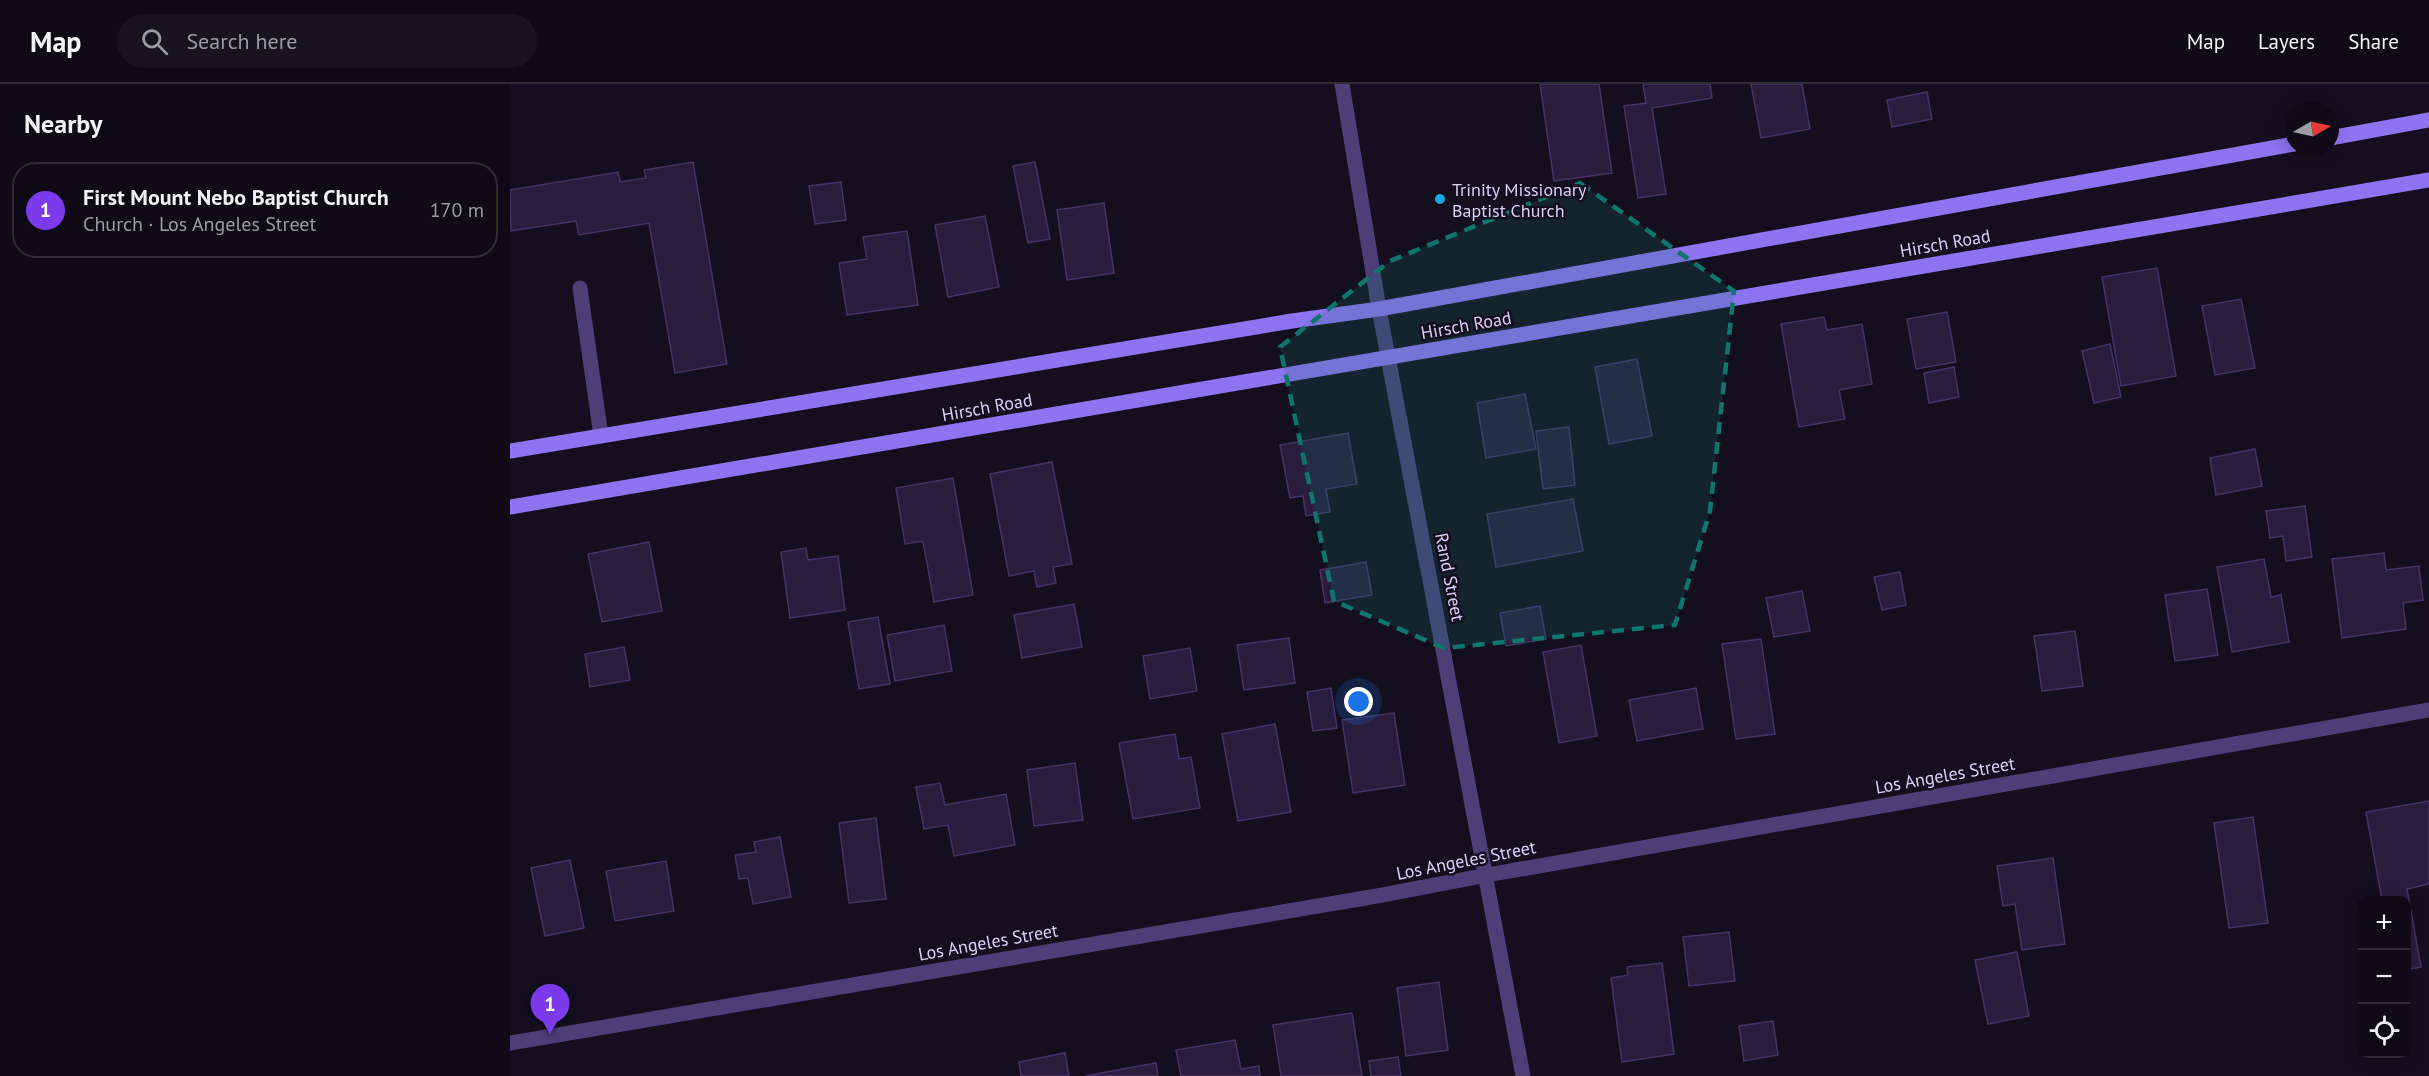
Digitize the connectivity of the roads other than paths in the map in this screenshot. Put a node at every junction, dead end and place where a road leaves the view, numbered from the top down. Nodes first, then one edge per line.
1 (1342, 84) edge
2 (2429, 120) edge
3 (2339, 136) edge
4 (2285, 146) edge
5 (2429, 180) edge
6 (580, 288) dead end
7 (1379, 309) junction
8 (1389, 358) junction
9 (601, 436) junction
10 (510, 452) edge
11 (510, 507) edge
12 (2429, 710) edge
13 (1487, 875) junction
14 (510, 1043) edge
15 (1523, 1076) edge

1 - 7 street, Rand Street
2 - 3 main road
4 - 7 main road, Hirsch Road
5 - 8 main road, Hirsch Road
6 - 9 street
7 - 8 street, Rand Street
7 - 9 main road, Hirsch Road
8 - 11 main road, Hirsch Road
8 - 13 street, Rand Street
9 - 10 main road, Hirsch Road
12 - 13 street, Los Angeles Street
13 - 14 street, Los Angeles Street
13 - 15 street, Rand Street

